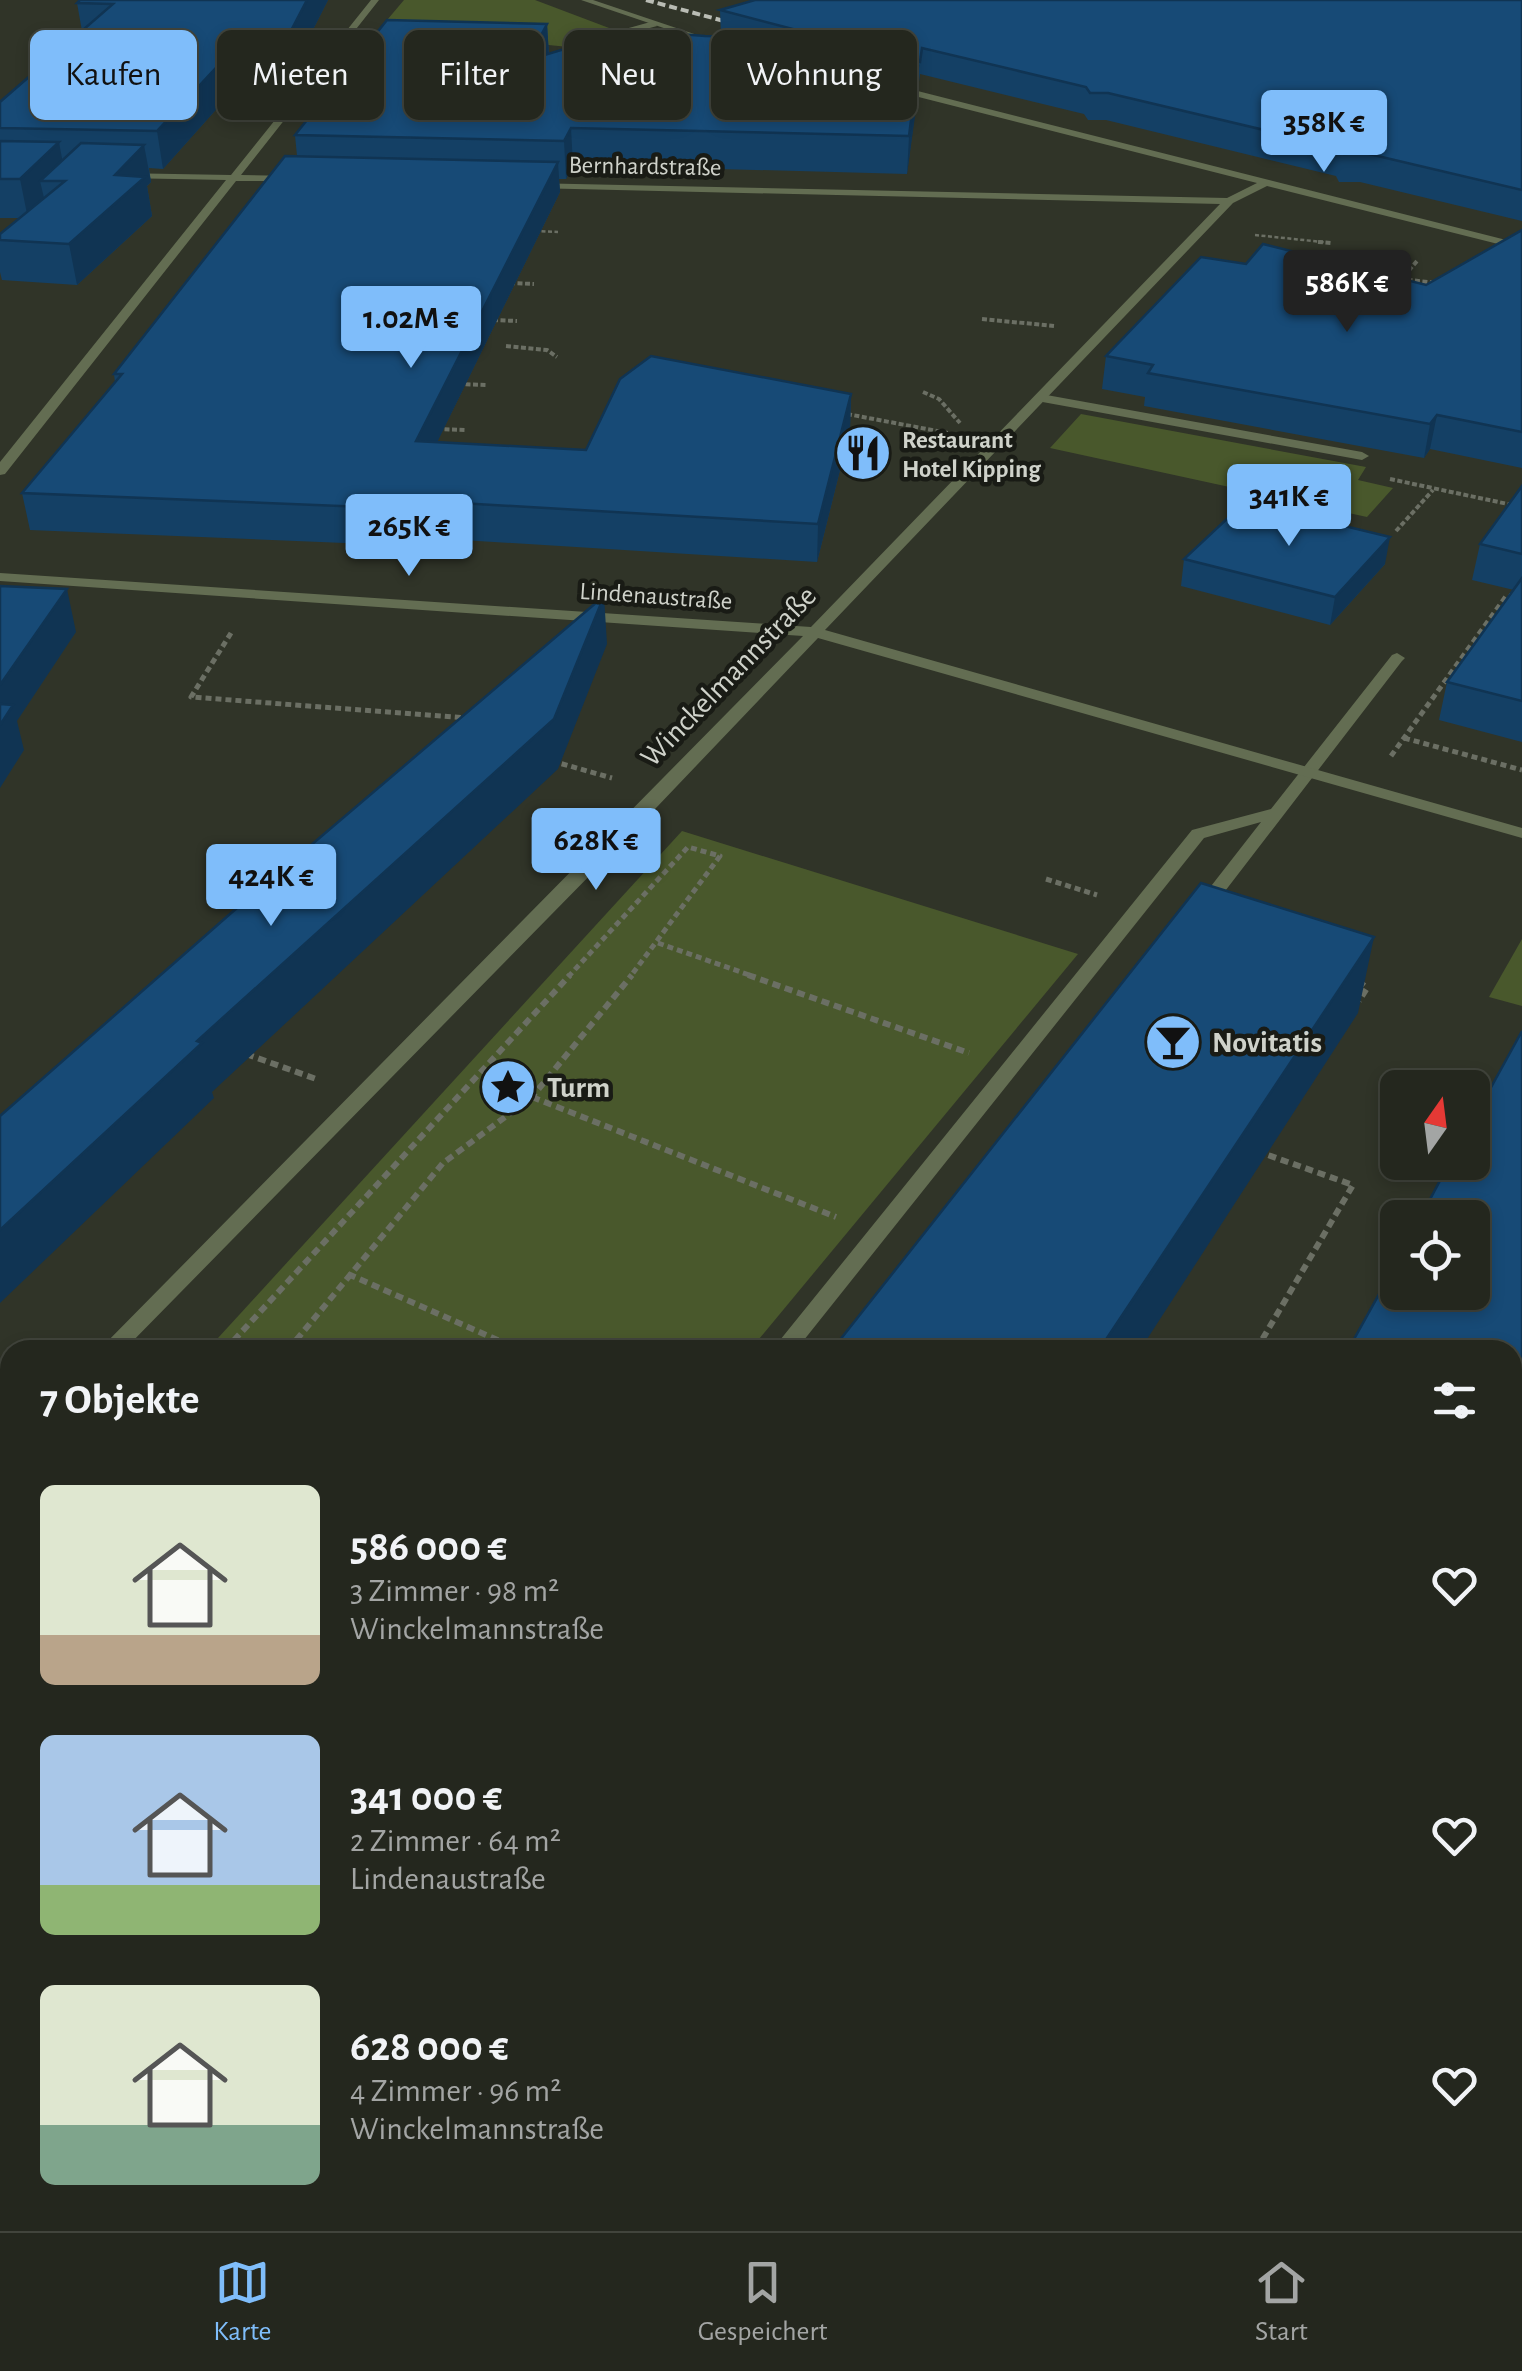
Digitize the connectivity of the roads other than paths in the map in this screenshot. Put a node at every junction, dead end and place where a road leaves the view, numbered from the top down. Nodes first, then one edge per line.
1 (375, 0) edge
2 (586, 0) edge
3 (654, 24) junction
4 (352, 30) edge
5 (632, 30) edge
6 (711, 40) edge
7 (917, 94) edge
8 (280, 120) edge
9 (103, 174) edge
10 (237, 178) junction
11 (298, 179) edge
12 (1268, 181) junction
13 (513, 184) edge
14 (1229, 202) junction
15 (1522, 247) edge
16 (1041, 398) junction
17 (1362, 456) edge
18 (0, 470) edge
19 (0, 577) edge
20 (816, 632) junction
21 (1397, 658) dead end
22 (1310, 771) junction
23 (1280, 812) junction
24 (1522, 833) edge
25 (1193, 921) edge
26 (120, 1340) edge
27 (790, 1340) edge

1 - 4 street
2 - 3 street
3 - 5 street
3 - 6 street
7 - 12 street
8 - 10 street
9 - 10 street
10 - 11 street
10 - 18 street
12 - 14 street, Winckelmannstraße
12 - 15 street
13 - 14 street, Bernhardstraße
14 - 16 street, Winckelmannstraße
16 - 17 street
16 - 20 street, Winckelmannstraße
19 - 20 street, Lindenaustraße
20 - 22 street, Lindenaustraße
20 - 26 street, Winckelmannstraße
21 - 22 street
22 - 23 street
22 - 24 street, Lindenaustraße
23 - 25 street
23 - 27 street

